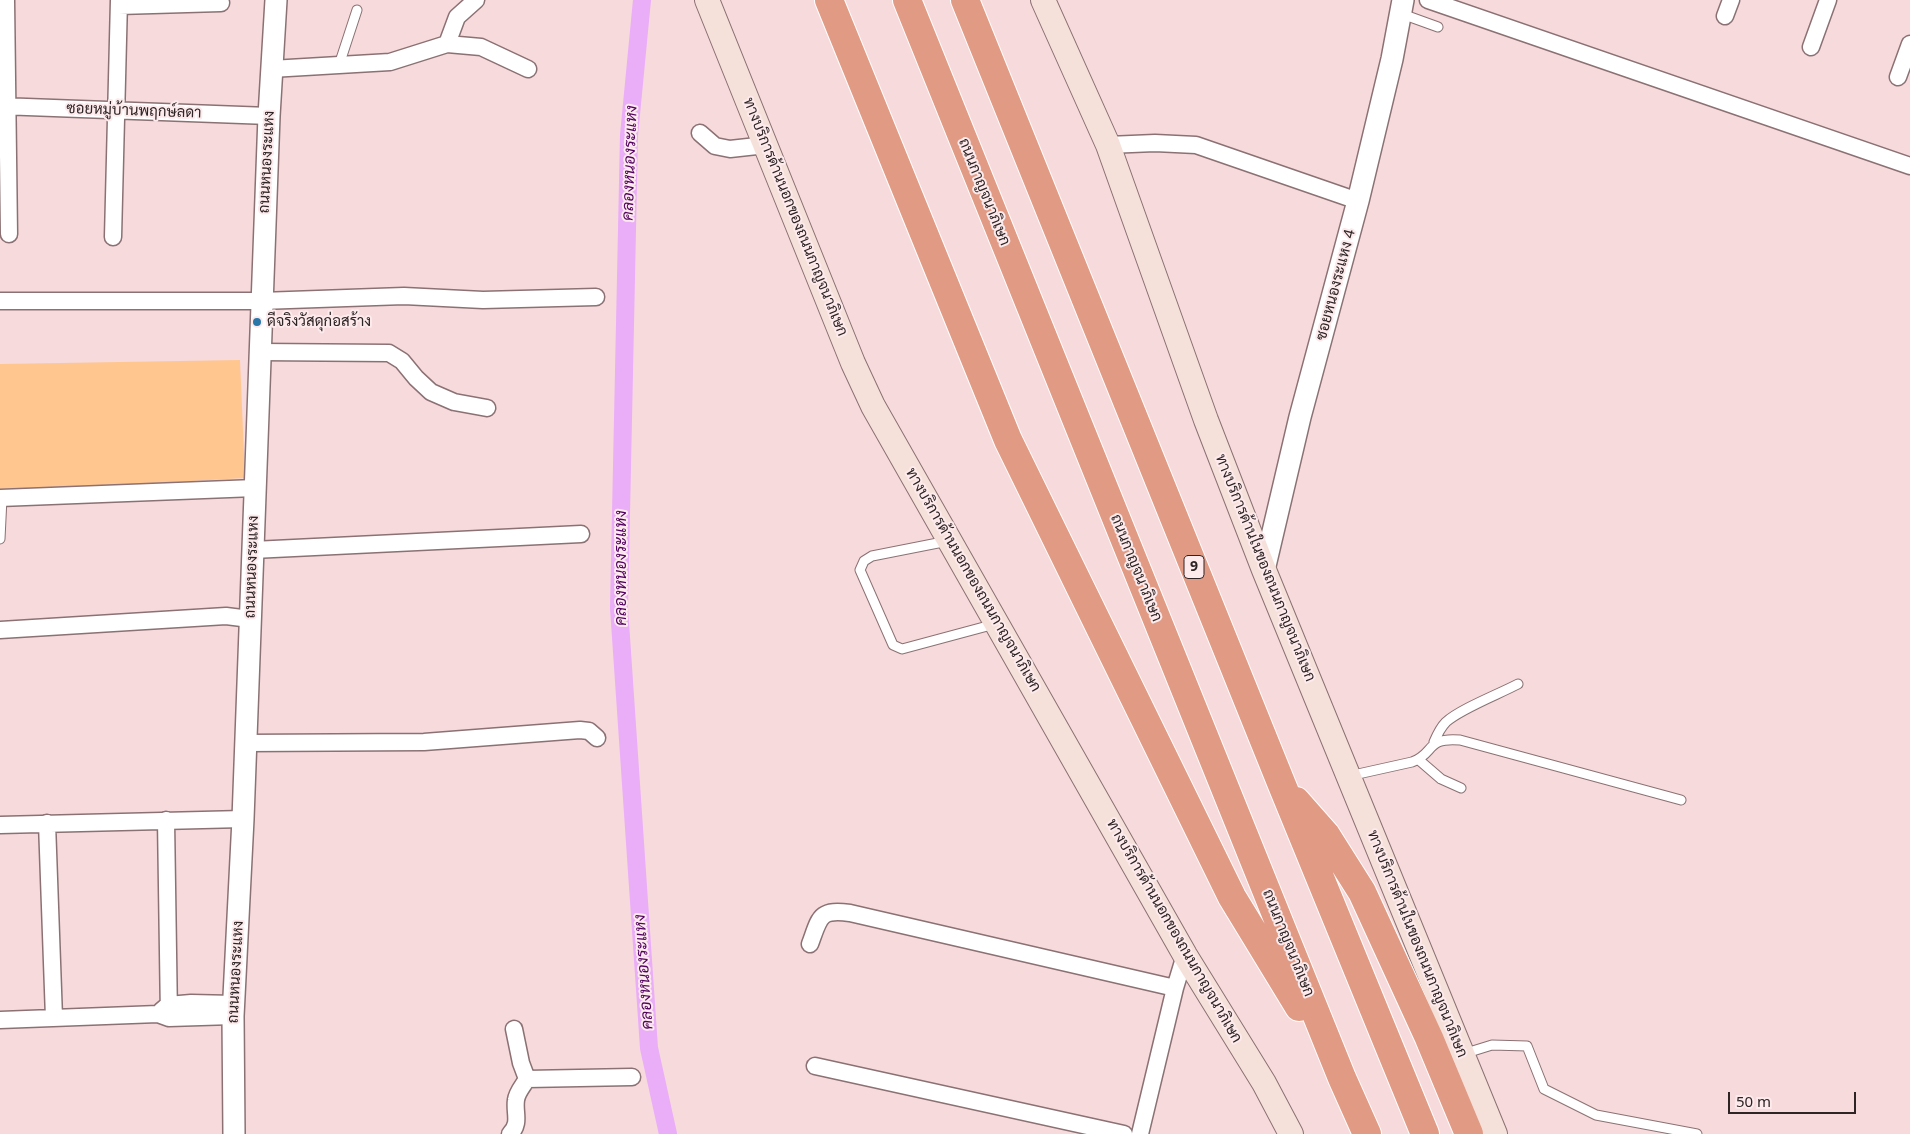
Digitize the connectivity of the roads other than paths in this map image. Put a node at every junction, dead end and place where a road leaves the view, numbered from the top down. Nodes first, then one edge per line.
1 (6, 0) edge
2 (276, 0) edge
3 (476, 0) edge
4 (707, 0) edge
5 (829, 0) edge
6 (907, 0) edge
7 (964, 0) edge
8 (1043, 0) edge
9 (1428, 0) edge
10 (1730, 0) edge
11 (1828, 0) edge
12 (119, 3) edge
13 (221, 3) dead end
14 (1402, 7) edge
15 (357, 10) dead end
16 (1725, 16) dead end
17 (1438, 27) dead end
18 (447, 44) junction
19 (1910, 44) edge
20 (1811, 47) dead end
21 (339, 64) junction
22 (272, 69) junction
23 (528, 69) dead end
24 (1898, 77) dead end
25 (3, 106) edge
26 (116, 110) junction
27 (269, 116) junction
28 (700, 133) dead end
29 (766, 145) junction
30 (1108, 145) junction
31 (1910, 166) edge
32 (1358, 201) junction
33 (8, 234) dead end
34 (113, 237) dead end
35 (596, 297) dead end
36 (0, 301) edge
37 (261, 301) junction
38 (259, 352) junction
39 (487, 408) dead end
40 (255, 488) junction
41 (1, 498) edge
42 (580, 534) dead end
43 (0, 539) edge
44 (950, 540) junction
45 (253, 550) junction
46 (1264, 570) junction
47 (250, 619) junction
48 (997, 623) junction
49 (0, 630) edge
50 (1518, 684) dead end
51 (597, 738) dead end
52 (245, 742) junction
53 (1434, 742) junction
54 (1419, 760) junction
55 (1349, 776) junction
56 (1282, 784) junction
57 (1461, 788) dead end
58 (1681, 800) dead end
59 (243, 819) junction
60 (166, 820) junction
61 (47, 823) junction
62 (0, 825) edge
63 (810, 944) dead end
64 (1185, 954) junction
65 (1176, 988) junction
66 (234, 1010) junction
67 (165, 1012) junction
68 (54, 1018) junction
69 (0, 1020) edge
70 (514, 1029) dead end
71 (1462, 1054) junction
72 (815, 1066) dead end
73 (632, 1077) dead end
74 (1342, 1078) junction
75 (527, 1080) junction
76 (234, 1134) edge
77 (510, 1134) edge
78 (1124, 1134) edge
79 (1140, 1134) edge
80 (1291, 1134) edge
81 (1367, 1134) edge
82 (1425, 1134) edge
83 (1469, 1134) edge
84 (1495, 1134) edge
85 (1697, 1134) edge

1 - 25 street
2 - 22 street, ถนนหนองระแหง
3 - 18 street
4 - 29 main road, ทางบริการด้านนอกของถนนกาญจนาภิเษก
5 - 74 highway
6 - 74 highway, ถนนกาญจนาภิเษก
7 - 56 highway, 9
8 - 30 main road, ทางบริการด้านในของถนนกาญจนาภิเษก
9 - 31 street
10 - 16 street
11 - 20 street
12 - 13 street
12 - 26 street
14 - 17 lane
14 - 32 street, ซอยหนองระแหง 4
15 - 21 lane
18 - 21 street
18 - 23 street
19 - 24 street
21 - 22 street
22 - 27 street, ถนนหนองระแหง
25 - 26 street, ซอยหมู่บ้านพฤกษ์ลดา
25 - 33 street
26 - 27 street, ซอยหมู่บ้านพฤกษ์ลดา
26 - 34 street
27 - 37 street, ถนนหนองระแหง
28 - 29 street
29 - 44 main road, ทางบริการด้านนอกของถนนกาญจนาภิเษก
30 - 32 street
30 - 46 main road, ทางบริการด้านในของถนนกาญจนาภิเษก
32 - 46 street, ซอยหนองระแหง 4
35 - 37 street
36 - 37 street
37 - 38 street, ถนนหนองระแหง
38 - 39 street
38 - 40 street, ถนนหนองระแหง
40 - 41 street
40 - 45 street, ถนนหนองระแหง
41 - 43 lane
42 - 45 street
44 - 48 main road, ทางบริการด้านนอกของถนนกาญจนาภิเษก
44 - 48 lane
45 - 47 street, ถนนหนองระแหง
46 - 55 main road, ทางบริการด้านในของถนนกาญจนาภิเษก
47 - 49 street
47 - 52 street, ถนนหนองระแหง
48 - 64 main road, ทางบริการด้านนอกของถนนกาญจนาภิเษก
50 - 53 lane
51 - 52 street
52 - 59 street, ถนนหนองระแหง
53 - 54 lane
53 - 58 lane
54 - 55 lane
54 - 57 lane
55 - 71 main road, ทางบริการด้านในของถนนกาญจนาภิเษก
56 - 82 highway, 9
56 - 83 highway
59 - 60 street
59 - 66 street, ถนนหนองระแหง
60 - 61 street
60 - 67 street
61 - 62 street
61 - 68 street
63 - 65 street
64 - 65 street
64 - 80 main road, ทางบริการด้านนอกของถนนกาญจนาภิเษก
65 - 79 street
66 - 67 street
66 - 76 street, ถนนหนองระแหง
67 - 68 street
68 - 69 street
70 - 75 street
71 - 84 main road, ทางบริการด้านในของถนนกาญจนาภิเษก
71 - 85 lane
72 - 78 street
73 - 75 street
74 - 81 highway, ถนนกาญจนาภิเษก
75 - 77 street

